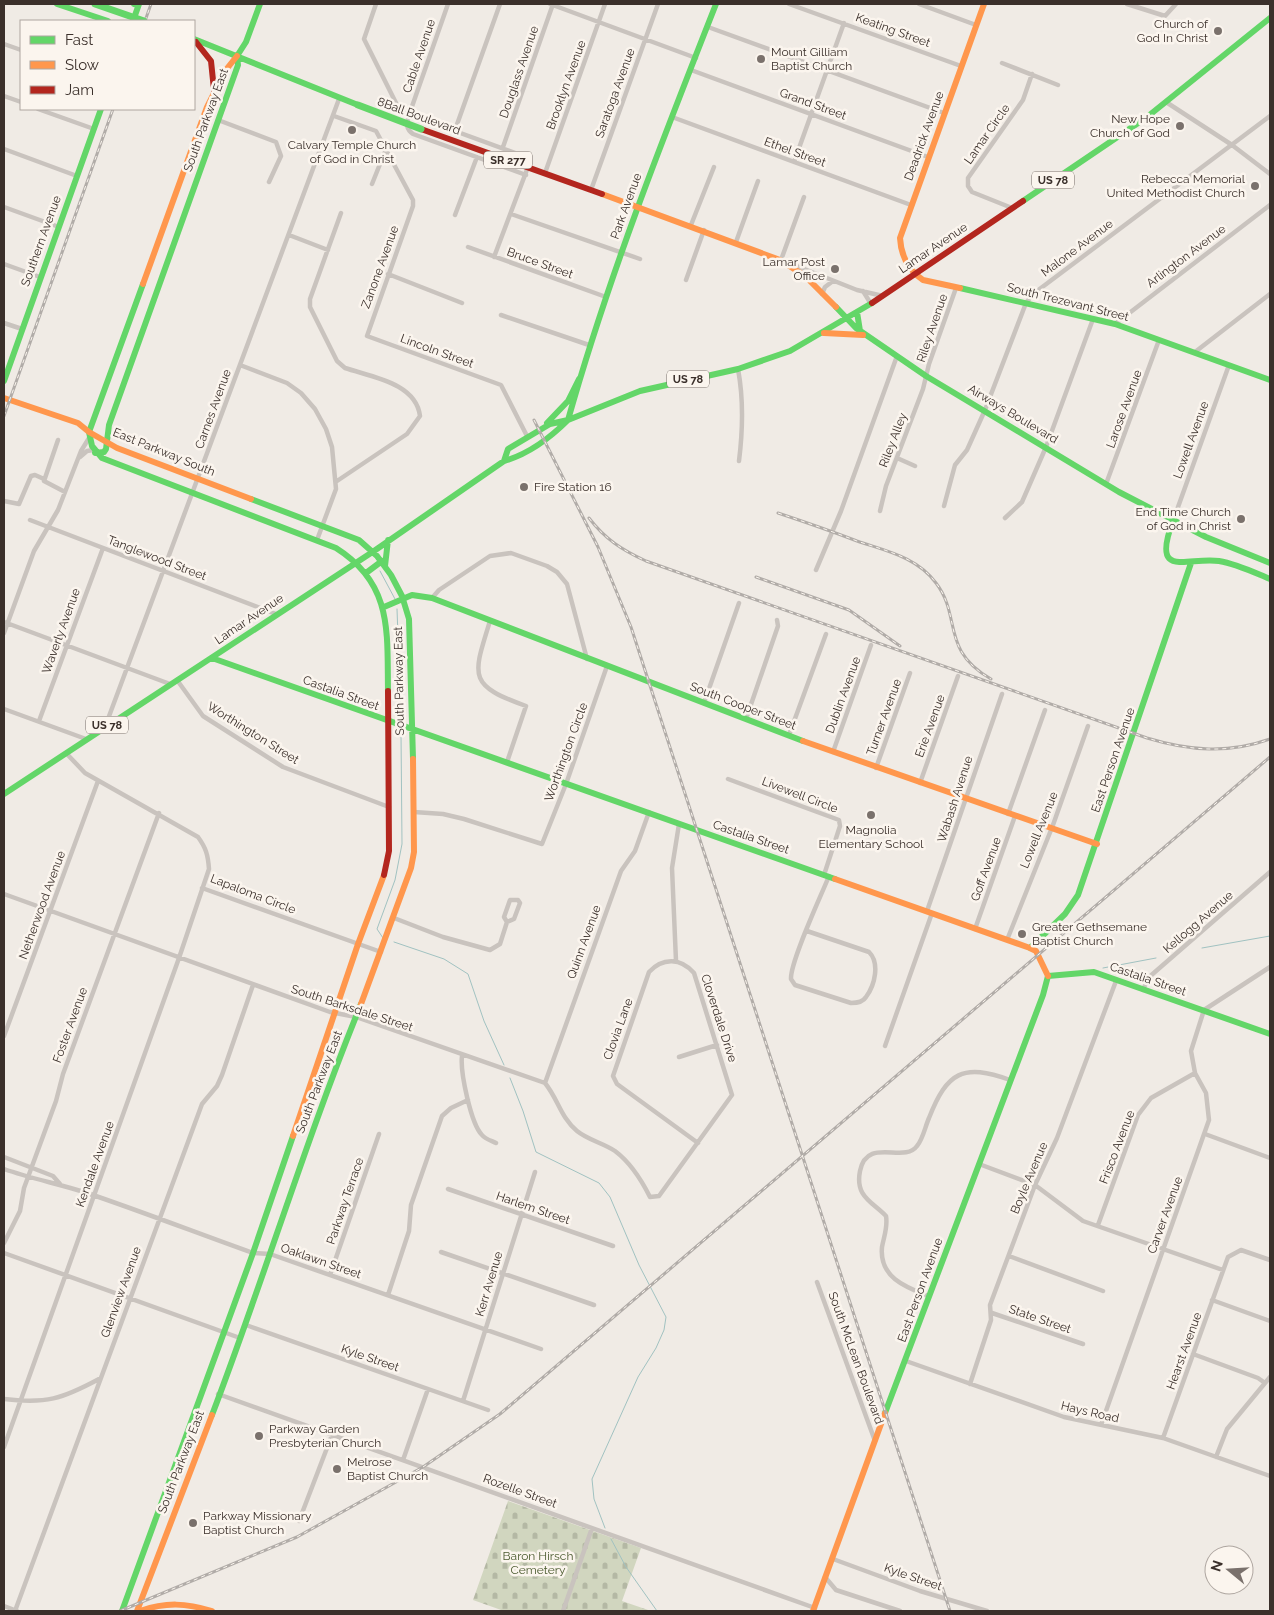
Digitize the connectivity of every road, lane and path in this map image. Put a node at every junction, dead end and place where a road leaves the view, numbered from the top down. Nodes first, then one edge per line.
1 (57, 4) edge
2 (95, 4) edge
3 (137, 4) edge
4 (260, 4) edge
5 (376, 4) edge
6 (448, 4) edge
7 (500, 4) edge
8 (552, 4) edge
9 (605, 4) edge
10 (658, 4) edge
11 (716, 4) edge
12 (789, 4) edge
13 (919, 4) edge
14 (984, 4) edge
15 (1127, 4) edge
16 (1176, 4) edge
17 (1270, 18) edge
18 (105, 20) edge
19 (133, 20) edge
20 (141, 20) edge
21 (599, 22) junction
22 (844, 23) junction
23 (976, 25) junction
24 (708, 27) junction
25 (195, 39) edge
26 (645, 39) junction
27 (195, 40) edge
28 (4, 44) edge
29 (20, 50) edge
30 (237, 56) junction
31 (696, 58) junction
32 (1002, 63) dead end
33 (962, 66) junction
34 (691, 70) junction
35 (827, 70) junction
36 (1032, 74) junction
37 (1058, 85) dead end
38 (213, 92) junction
39 (4, 96) edge
40 (339, 99) junction
41 (20, 102) edge
42 (1166, 102) junction
43 (41, 110) edge
44 (102, 110) edge
45 (944, 113) junction
46 (811, 114) junction
47 (409, 115) junction
48 (334, 116) junction
49 (1270, 116) edge
50 (672, 117) junction
51 (218, 120) junction
52 (94, 129) junction
53 (455, 130) junction
54 (1232, 145) junction
55 (503, 147) junction
56 (4, 149) edge
57 (386, 149) junction
58 (477, 157) junction
59 (928, 158) junction
60 (794, 162) junction
61 (714, 167) dead end
62 (527, 171) junction
63 (545, 173) junction
64 (1270, 174) edge
65 (77, 176) junction
66 (758, 181) dead end
67 (269, 182) dead end
68 (372, 184) dead end
69 (593, 190) junction
70 (804, 197) dead end
71 (911, 205) junction
72 (1270, 205) edge
73 (171, 206) junction
74 (637, 206) junction
75 (4, 207) edge
76 (1012, 208) junction
77 (185, 210) junction
78 (341, 213) dead end
79 (510, 214) junction
80 (455, 215) dead end
81 (691, 225) junction
82 (59, 227) junction
83 (704, 230) junction
84 (289, 235) junction
85 (736, 242) junction
86 (468, 247) dead end
87 (328, 250) junction
88 (621, 253) junction
89 (494, 257) junction
90 (640, 259) dead end
91 (780, 260) junction
92 (4, 264) edge
93 (388, 274) junction
94 (914, 275) junction
95 (40, 277) junction
96 (686, 280) dead end
97 (833, 281) junction
98 (956, 288) junction
99 (863, 291) junction
100 (822, 294) junction
101 (1270, 294) edge
102 (883, 296) junction
103 (606, 297) junction
104 (462, 303) dead end
105 (1026, 303) junction
106 (870, 304) junction
107 (857, 312) junction
108 (501, 315) dead end
109 (1093, 319) junction
110 (846, 320) junction
111 (4, 323) edge
112 (1115, 324) junction
113 (22, 329) junction
114 (824, 333) junction
115 (863, 333) junction
116 (367, 336) joint
117 (1160, 340) junction
118 (589, 345) junction
119 (1195, 352) junction
120 (897, 356) junction
121 (240, 365) junction
122 (1229, 365) junction
123 (738, 369) junction
124 (926, 376) junction
125 (579, 379) junction
126 (1270, 380) edge
127 (4, 381) edge
128 (4, 398) edge
129 (985, 410) junction
130 (568, 420) junction
131 (542, 428) junction
132 (90, 435) junction
133 (527, 436) junction
134 (58, 440) dead end
135 (107, 442) junction
136 (1046, 447) junction
137 (94, 452) junction
138 (79, 458) junction
139 (896, 458) junction
140 (504, 460) junction
141 (739, 461) dead end
142 (915, 466) dead end
143 (198, 478) junction
144 (44, 479) junction
145 (337, 481) junction
146 (1106, 484) junction
147 (65, 492) junction
148 (192, 492) junction
149 (4, 501) edge
150 (944, 506) dead end
151 (880, 511) dead end
152 (1006, 518) dead end
153 (30, 520) dead end
154 (1173, 521) junction
155 (322, 526) junction
156 (48, 527) junction
157 (317, 540) junction
158 (388, 540) junction
159 (103, 548) junction
160 (374, 551) junction
161 (356, 562) junction
162 (383, 563) junction
163 (1191, 563) junction
164 (1270, 563) edge
165 (816, 570) dead end
166 (162, 571) junction
167 (366, 572) junction
168 (1270, 579) edge
169 (432, 598) junction
170 (404, 599) junction
171 (739, 604) dead end
172 (384, 607) junction
173 (276, 614) junction
174 (777, 620) dead end
175 (490, 621) junction
176 (6, 622) edge
177 (4, 633) edge
178 (826, 634) dead end
179 (67, 644) junction
180 (871, 645) dead end
181 (212, 658) junction
182 (588, 659) junction
183 (607, 666) junction
184 (127, 667) junction
185 (910, 673) dead end
186 (958, 676) dead end
187 (174, 682) junction
188 (1002, 694) dead end
189 (704, 703) junction
190 (4, 709) edge
191 (1044, 710) dead end
192 (746, 719) junction
193 (39, 721) junction
194 (388, 722) junction
195 (105, 726) junction
196 (1088, 726) dead end
197 (412, 729) junction
198 (789, 735) junction
199 (86, 739) junction
200 (833, 752) junction
201 (66, 753) junction
202 (507, 762) junction
203 (876, 768) junction
204 (728, 779) dead end
205 (98, 781) junction
206 (920, 783) junction
207 (566, 784) junction
208 (4, 794) edge
209 (966, 799) junction
210 (389, 807) junction
211 (414, 812) junction
212 (649, 812) junction
213 (159, 813) junction
214 (1012, 815) junction
215 (679, 824) junction
216 (1050, 829) junction
217 (1096, 844) junction
218 (1270, 872) edge
219 (826, 875) junction
220 (202, 888) junction
221 (4, 894) edge
222 (50, 910) junction
223 (929, 912) junction
224 (394, 918) junction
225 (507, 922) junction
226 (975, 929) junction
227 (807, 931) junction
228 (114, 935) junction
229 (1007, 940) junction
230 (358, 944) junction
231 (1030, 948) junction
232 (381, 952) junction
233 (179, 958) junction
234 (676, 961) junction
235 (1270, 968) edge
236 (1048, 976) junction
237 (1116, 981) junction
238 (253, 984) junction
239 (1143, 990) junction
240 (1204, 1010) junction
241 (335, 1014) junction
242 (356, 1017) junction
243 (1270, 1034) edge
244 (4, 1036) edge
245 (718, 1045) junction
246 (885, 1046) dead end
247 (462, 1056) junction
248 (679, 1057) dead end
249 (1196, 1073) junction
250 (1010, 1080) junction
251 (545, 1083) junction
252 (468, 1100) junction
253 (379, 1134) dead end
254 (1205, 1134) junction
255 (496, 1143) dead end
256 (698, 1143) junction
257 (4, 1157) edge
258 (1270, 1158) edge
259 (979, 1164) junction
260 (31, 1168) junction
261 (4, 1169) edge
262 (536, 1172) dead end
263 (28, 1178) junction
264 (60, 1184) junction
265 (1035, 1185) junction
266 (448, 1189) dead end
267 (94, 1196) junction
268 (522, 1215) junction
269 (159, 1219) junction
270 (1098, 1225) junction
271 (4, 1243) edge
272 (613, 1246) dead end
273 (1163, 1249) junction
274 (4, 1252) edge
275 (441, 1252) dead end
276 (252, 1253) junction
277 (270, 1254) junction
278 (1009, 1256) junction
279 (1270, 1260) edge
280 (1223, 1270) junction
281 (502, 1273) junction
282 (66, 1274) junction
283 (330, 1275) junction
284 (817, 1282) dead end
285 (1103, 1291) dead end
286 (388, 1295) junction
287 (928, 1296) junction
288 (130, 1298) junction
289 (1212, 1300) junction
290 (594, 1305) dead end
291 (992, 1313) junction
292 (1270, 1321) edge
293 (246, 1325) junction
294 (487, 1330) junction
295 (224, 1333) junction
296 (240, 1338) junction
297 (1083, 1344) dead end
298 (541, 1349) dead end
299 (1193, 1354) junction
300 (906, 1361) junction
301 (1270, 1377) edge
302 (99, 1379) junction
303 (1265, 1383) junction
304 (970, 1384) junction
305 (428, 1389) junction
306 (218, 1394) junction
307 (4, 1399) edge
308 (20, 1401) junction
309 (463, 1401) junction
310 (488, 1410) dead end
311 (1101, 1425) junction
312 (332, 1435) junction
313 (1163, 1438) junction
314 (874, 1441) junction
315 (4, 1447) edge
316 (1216, 1456) junction
317 (403, 1460) junction
318 (1270, 1476) edge
319 (299, 1521) dead end
320 (592, 1528) junction
321 (833, 1559) junction
322 (825, 1577) junction
323 (4, 1606) edge
324 (814, 1609) edge
325 (16, 1611) edge
326 (122, 1611) edge
327 (139, 1611) edge
328 (212, 1611) edge
329 (563, 1611) edge
330 (900, 1611) edge
331 (987, 1611) edge

1 - 18 main road
2 - 20 main road, bridge
3 - 19 main road
4 - 30 main road
5 - 47 street
6 - 47 street, Cable Avenue
7 - 53 street
8 - 21 street
8 - 55 street, Douglass Avenue
9 - 21 street, Brooklyn Avenue
10 - 26 street, Saratoga Avenue
11 - 24 main road, Park Avenue
12 - 22 street, Keating Street
13 - 23 street
14 - 23 main road, Deadrick Avenue
15 - 16 street
17 - 42 main road, Lamar Avenue / US 78
21 - 26 street
21 - 63 street, Brooklyn Avenue
22 - 33 street, Keating Street
22 - 35 street
23 - 33 main road, Deadrick Avenue
24 - 31 main road, Park Avenue
24 - 35 street
25 - 30 main road, SR 277
26 - 31 street
26 - 69 street, Saratoga Avenue
27 - 38 main road
28 - 29 street
30 - 38 main road, South Parkway East
30 - 40 main road, 8Ball Boulevard / SR 277
30 - 51 main road, South Parkway East
31 - 34 main road, Park Avenue
32 - 36 street
33 - 45 main road, Deadrick Avenue
34 - 46 street, Grand Street
34 - 50 main road, Park Avenue
35 - 45 street
35 - 46 street
36 - 37 street
36 - 76 street, Lamar Circle
38 - 73 main road, South Parkway East
39 - 41 street
40 - 48 street, Carnes Avenue
40 - 62 main road, 8Ball Boulevard / SR 277, bridge
42 - 54 street
42 - 76 main road, Lamar Avenue / US 78
43 - 52 street
44 - 52 main road, Southern Avenue
45 - 59 main road, Deadrick Avenue
46 - 59 street, Grand Street
46 - 60 street
47 - 53 street
47 - 58 street
48 - 57 street
48 - 84 street, Carnes Avenue
49 - 54 street, Malone Avenue
50 - 60 street, Ethel Street
50 - 74 main road, Park Avenue
51 - 67 street
51 - 77 main road, South Parkway East
52 - 65 main road, Southern Avenue
53 - 55 street
54 - 64 street
54 - 105 street, Malone Avenue
55 - 62 street
56 - 65 street
57 - 68 street
57 - 93 street, Zanone Avenue
58 - 62 street
58 - 80 street
59 - 71 main road, Deadrick Avenue
60 - 71 street, Ethel Street
61 - 81 street
62 - 63 main road, 8Ball Boulevard / SR 277
62 - 79 street
63 - 69 main road, 8Ball Boulevard / SR 277
65 - 82 main road, Southern Avenue
66 - 85 street
69 - 74 main road, SR 277
70 - 91 street
71 - 94 main road, Deadrick Avenue
72 - 112 street, Arlington Avenue
73 - 77 main road
73 - 132 main road, South Parkway East
74 - 81 main road, SR 277
74 - 88 main road, Park Avenue
75 - 82 street
76 - 94 main road, Lamar Avenue / US 78
77 - 135 main road, South Parkway East
78 - 87 street
79 - 88 street
79 - 89 street
81 - 83 main road, SR 277
82 - 95 main road, Southern Avenue
83 - 85 main road, SR 277
83 - 96 street
84 - 87 street
84 - 121 street, Carnes Avenue
85 - 91 main road, SR 277
86 - 89 street, Bruce Street
87 - 145 street
88 - 90 street
88 - 103 main road, Park Avenue
89 - 103 street, Bruce Street
91 - 97 street
91 - 100 main road, SR 277
92 - 95 street
93 - 104 street
93 - 116 street, Zanone Avenue
94 - 98 main road, South Trezevant Street
94 - 102 main road, Lamar Avenue / US 78
95 - 113 main road, Southern Avenue
97 - 99 street
97 - 100 street
98 - 105 main road, South Trezevant Street
98 - 124 street, Riley Avenue
99 - 102 street
99 - 106 street
100 - 110 main road, SR 277
101 - 119 street
102 - 106 main road, Lamar Avenue / US 78
103 - 118 main road, Park Avenue
105 - 109 main road, South Trezevant Street
105 - 129 street, Malone Avenue
106 - 107 main road, Lamar Avenue / US 78
107 - 110 main road, Lamar Avenue / US 78
107 - 115 main road
108 - 118 street
109 - 112 main road, South Trezevant Street
109 - 136 street
110 - 114 main road, Lamar Avenue / US 78
110 - 115 main road, Airways Boulevard
111 - 113 street
112 - 117 main road, South Trezevant Street
113 - 127 main road, Southern Avenue
114 - 115 main road
114 - 123 main road, Lamar Avenue / US 78
115 - 120 main road, Airways Boulevard
116 - 133 street, Lincoln Street
117 - 119 main road, South Trezevant Street
117 - 146 street, Larose Avenue
118 - 125 main road, Park Avenue
119 - 122 main road, South Trezevant Street
120 - 124 main road, Airways Boulevard
120 - 165 street
121 - 143 street, Carnes Avenue
121 - 145 street
122 - 126 main road, South Trezevant Street
122 - 154 street, Lowell Avenue
123 - 130 main road, Lamar Avenue / US 78
123 - 141 street
124 - 129 main road, Airways Boulevard
124 - 139 street, Riley Alley
125 - 130 main road, Park Avenue
125 - 131 main road
128 - 132 main road
129 - 136 main road, Airways Boulevard
129 - 150 street, Malone Avenue
130 - 131 main road, Lamar Avenue / US 78
130 - 140 main road, Lamar Avenue / US 78
131 - 133 main road, Lamar Avenue / US 78
132 - 135 main road, East Parkway South
132 - 137 main road
132 - 138 street
133 - 140 main road, Lamar Avenue / US 78
134 - 144 street
135 - 137 main road
135 - 143 main road, East Parkway South
136 - 146 main road, Airways Boulevard
136 - 152 street
137 - 138 street
137 - 148 main road
138 - 147 street
139 - 142 street
139 - 151 street, Riley Alley
140 - 158 main road, Lamar Avenue / US 78
143 - 148 street, Carnes Avenue
143 - 155 main road, East Parkway South
144 - 147 street
144 - 149 street
145 - 155 street
146 - 154 main road, Airways Boulevard
147 - 156 street
148 - 157 main road
148 - 166 street, Carnes Avenue
153 - 156 street, Tanglewood Street
154 - 163 main road
154 - 164 main road, Airways Boulevard
155 - 157 street
155 - 160 main road, East Parkway South
156 - 159 street, Tanglewood Street
156 - 176 street
157 - 161 main road
158 - 160 main road, Lamar Avenue / US 78
158 - 162 main road
159 - 166 street, Tanglewood Street
159 - 179 street, Waverly Avenue
160 - 161 main road, Lamar Avenue / US 78
160 - 162 main road, South Parkway East
161 - 167 main road, South Parkway East
161 - 173 main road, Lamar Avenue / US 78
162 - 167 main road
162 - 170 main road, South Parkway East
163 - 168 main road
163 - 217 main road, East Person Avenue
166 - 173 street, Tanglewood Street
166 - 184 street, Carnes Avenue
167 - 172 main road, South Parkway East
169 - 170 main road, South Cooper Street
169 - 175 main road, South Cooper Street
169 - 182 street
170 - 172 main road, South Cooper Street
170 - 197 main road, South Parkway East
171 - 189 street
172 - 194 main road, South Parkway East
173 - 181 main road, Lamar Avenue / US 78
174 - 192 street
175 - 182 main road, South Cooper Street
175 - 202 street
176 - 177 street
176 - 179 street
178 - 198 street
179 - 184 street
179 - 193 street, Waverly Avenue
180 - 200 street, Dublin Avenue
181 - 187 main road, Lamar Avenue / US 78
181 - 194 main road, Castalia Street
182 - 183 main road, South Cooper Street
183 - 189 main road, South Cooper Street
183 - 207 street, Worthington Circle
184 - 187 street
184 - 195 street, Carnes Avenue
185 - 203 street, Turner Avenue
186 - 206 street, Erie Avenue
187 - 195 main road, Lamar Avenue / US 78
187 - 210 street, Worthington Street
188 - 209 street, Wabash Avenue
189 - 192 main road, South Cooper Street
190 - 193 street
191 - 214 street, Goff Avenue
192 - 198 main road, South Cooper Street
193 - 199 street
194 - 197 main road, Castalia Street
194 - 210 main road, South Parkway East
195 - 199 main road, Lamar Avenue / US 78
196 - 216 street, Lowell Avenue
197 - 202 main road, Castalia Street
197 - 211 main road, South Parkway East
198 - 200 main road, South Cooper Street
199 - 201 main road, Lamar Avenue / US 78
200 - 203 main road, South Cooper Street
201 - 205 street, Lapaloma Circle
201 - 208 main road, Lamar Avenue / US 78
202 - 207 main road, Castalia Street
203 - 206 main road, South Cooper Street
204 - 219 street, Livewell Circle
205 - 213 street, Lapaloma Circle
205 - 222 street, Netherwood Avenue
206 - 209 main road, South Cooper Street
207 - 211 street, Worthington Circle
207 - 212 main road, Castalia Street
209 - 214 main road, South Cooper Street
209 - 223 street, Wabash Avenue
210 - 230 main road, South Parkway East
211 - 224 main road, South Parkway East
212 - 215 main road, Castalia Street
212 - 251 street, Quinn Avenue
213 - 220 street, Lapaloma Circle
213 - 228 street, Foster Avenue
214 - 216 main road, South Cooper Street
214 - 226 street, Goff Avenue
215 - 219 main road, Castalia Street
215 - 234 street
216 - 217 main road, South Cooper Street
216 - 229 street, Lowell Avenue
217 - 231 main road, East Person Avenue
218 - 239 street, Kellogg Avenue
219 - 223 main road, Castalia Street
219 - 227 street
220 - 230 street, Lapaloma Circle
220 - 233 street, Kendale Avenue
221 - 222 street, South Barksdale Street
222 - 228 street, South Barksdale Street
222 - 244 street, Netherwood Avenue
223 - 226 main road, Castalia Street
223 - 246 street, Wabash Avenue
224 - 225 street
224 - 232 main road, South Parkway East
225 - 225 street
226 - 229 main road, Castalia Street
227 - 227 street
228 - 233 street, South Barksdale Street
228 - 260 street, Foster Avenue
229 - 231 main road, Castalia Street
230 - 232 street, Lapaloma Circle
230 - 241 main road, South Parkway East
231 - 236 main road
232 - 242 main road, South Parkway East
233 - 238 street, South Barksdale Street
233 - 267 street, Kendale Avenue
234 - 245 street, Cloverdale Drive
234 - 256 street, Clovia Lane
235 - 240 street
236 - 237 main road, Castalia Street
236 - 250 main road, East Person Avenue
237 - 239 main road, Castalia Street
237 - 265 street, Boyle Avenue
238 - 241 street, South Barksdale Street
238 - 269 street, Glenview Avenue
239 - 240 main road, Castalia Street
240 - 243 main road, Castalia Street
240 - 249 street, Carver Avenue
241 - 242 street, South Barksdale Street
241 - 276 main road, South Parkway East
242 - 247 street, South Barksdale Street
242 - 277 main road, South Parkway East
245 - 248 street
245 - 256 street, Cloverdale Drive
247 - 251 street, South Barksdale Street
247 - 252 street
249 - 254 street, Carver Avenue
249 - 270 street, Frisco Avenue
250 - 259 main road, East Person Avenue
250 - 287 street
251 - 256 street, Cloverdale Drive
252 - 255 street
252 - 286 street
253 - 283 street, Parkway Terrace
254 - 258 street
254 - 273 street, Carver Avenue
257 - 260 street
259 - 265 street
259 - 287 main road, East Person Avenue
260 - 263 street, Foster Avenue
260 - 264 street
261 - 263 street
262 - 268 street, Kerr Avenue
263 - 264 street
263 - 271 street, Foster Avenue
264 - 267 street, Oaklawn Street
265 - 270 street
265 - 278 street, Boyle Avenue
266 - 268 street, Harlem Street
267 - 269 street, Oaklawn Street
267 - 282 street, Kendale Avenue
268 - 272 street, Harlem Street
268 - 281 street, Kerr Avenue
269 - 276 street, Oaklawn Street
269 - 288 street, Glenview Avenue
270 - 273 street
273 - 280 street
273 - 311 street, Carver Avenue
274 - 282 street
275 - 281 street
276 - 277 street, Oaklawn Street
276 - 295 main road, South Parkway East
277 - 283 street, Oaklawn Street
277 - 293 main road, South Parkway East
278 - 285 street
278 - 291 street, Boyle Avenue
279 - 280 street, Hearst Avenue
280 - 289 street, Hearst Avenue
281 - 290 street
281 - 294 street, Kerr Avenue
282 - 288 street
282 - 308 street, Kendale Avenue
283 - 286 street, Oaklawn Street
284 - 314 street, South McLean Boulevard
286 - 294 street, Oaklawn Street
287 - 300 main road, East Person Avenue
288 - 295 street
288 - 302 street, Glenview Avenue
289 - 292 street
289 - 299 street, Hearst Avenue
291 - 297 street, State Street
291 - 304 street, Boyle Avenue
293 - 296 main road, South Parkway East
293 - 305 street, Kyle Street
294 - 298 street, Oaklawn Street
294 - 309 street, Kerr Avenue
295 - 296 street
295 - 326 main road, South Parkway East
296 - 306 main road, South Parkway East
299 - 303 street
299 - 313 street, Hearst Avenue
300 - 304 street, Hays Road
300 - 314 main road, East Person Avenue
301 - 303 street
302 - 308 street
302 - 325 street, Glenview Avenue
303 - 316 street
304 - 311 street, Hays Road
305 - 309 street, Kyle Street
305 - 317 street
306 - 312 street, Rozelle Street
306 - 327 main road, South Parkway East
307 - 308 street
308 - 315 street, Kendale Avenue
309 - 310 street, Kyle Street
311 - 313 street, Hays Road
312 - 317 street, Rozelle Street
312 - 319 street
313 - 316 street, Hays Road
314 - 321 main road, East Person Avenue
316 - 318 street, Hays Road
317 - 320 street, Rozelle Street
320 - 324 street, Rozelle Street
320 - 329 street
321 - 322 main road, East Person Avenue
321 - 331 street, Kyle Street
322 - 324 main road, East Person Avenue
322 - 330 street
323 - 325 street
327 - 328 main road

